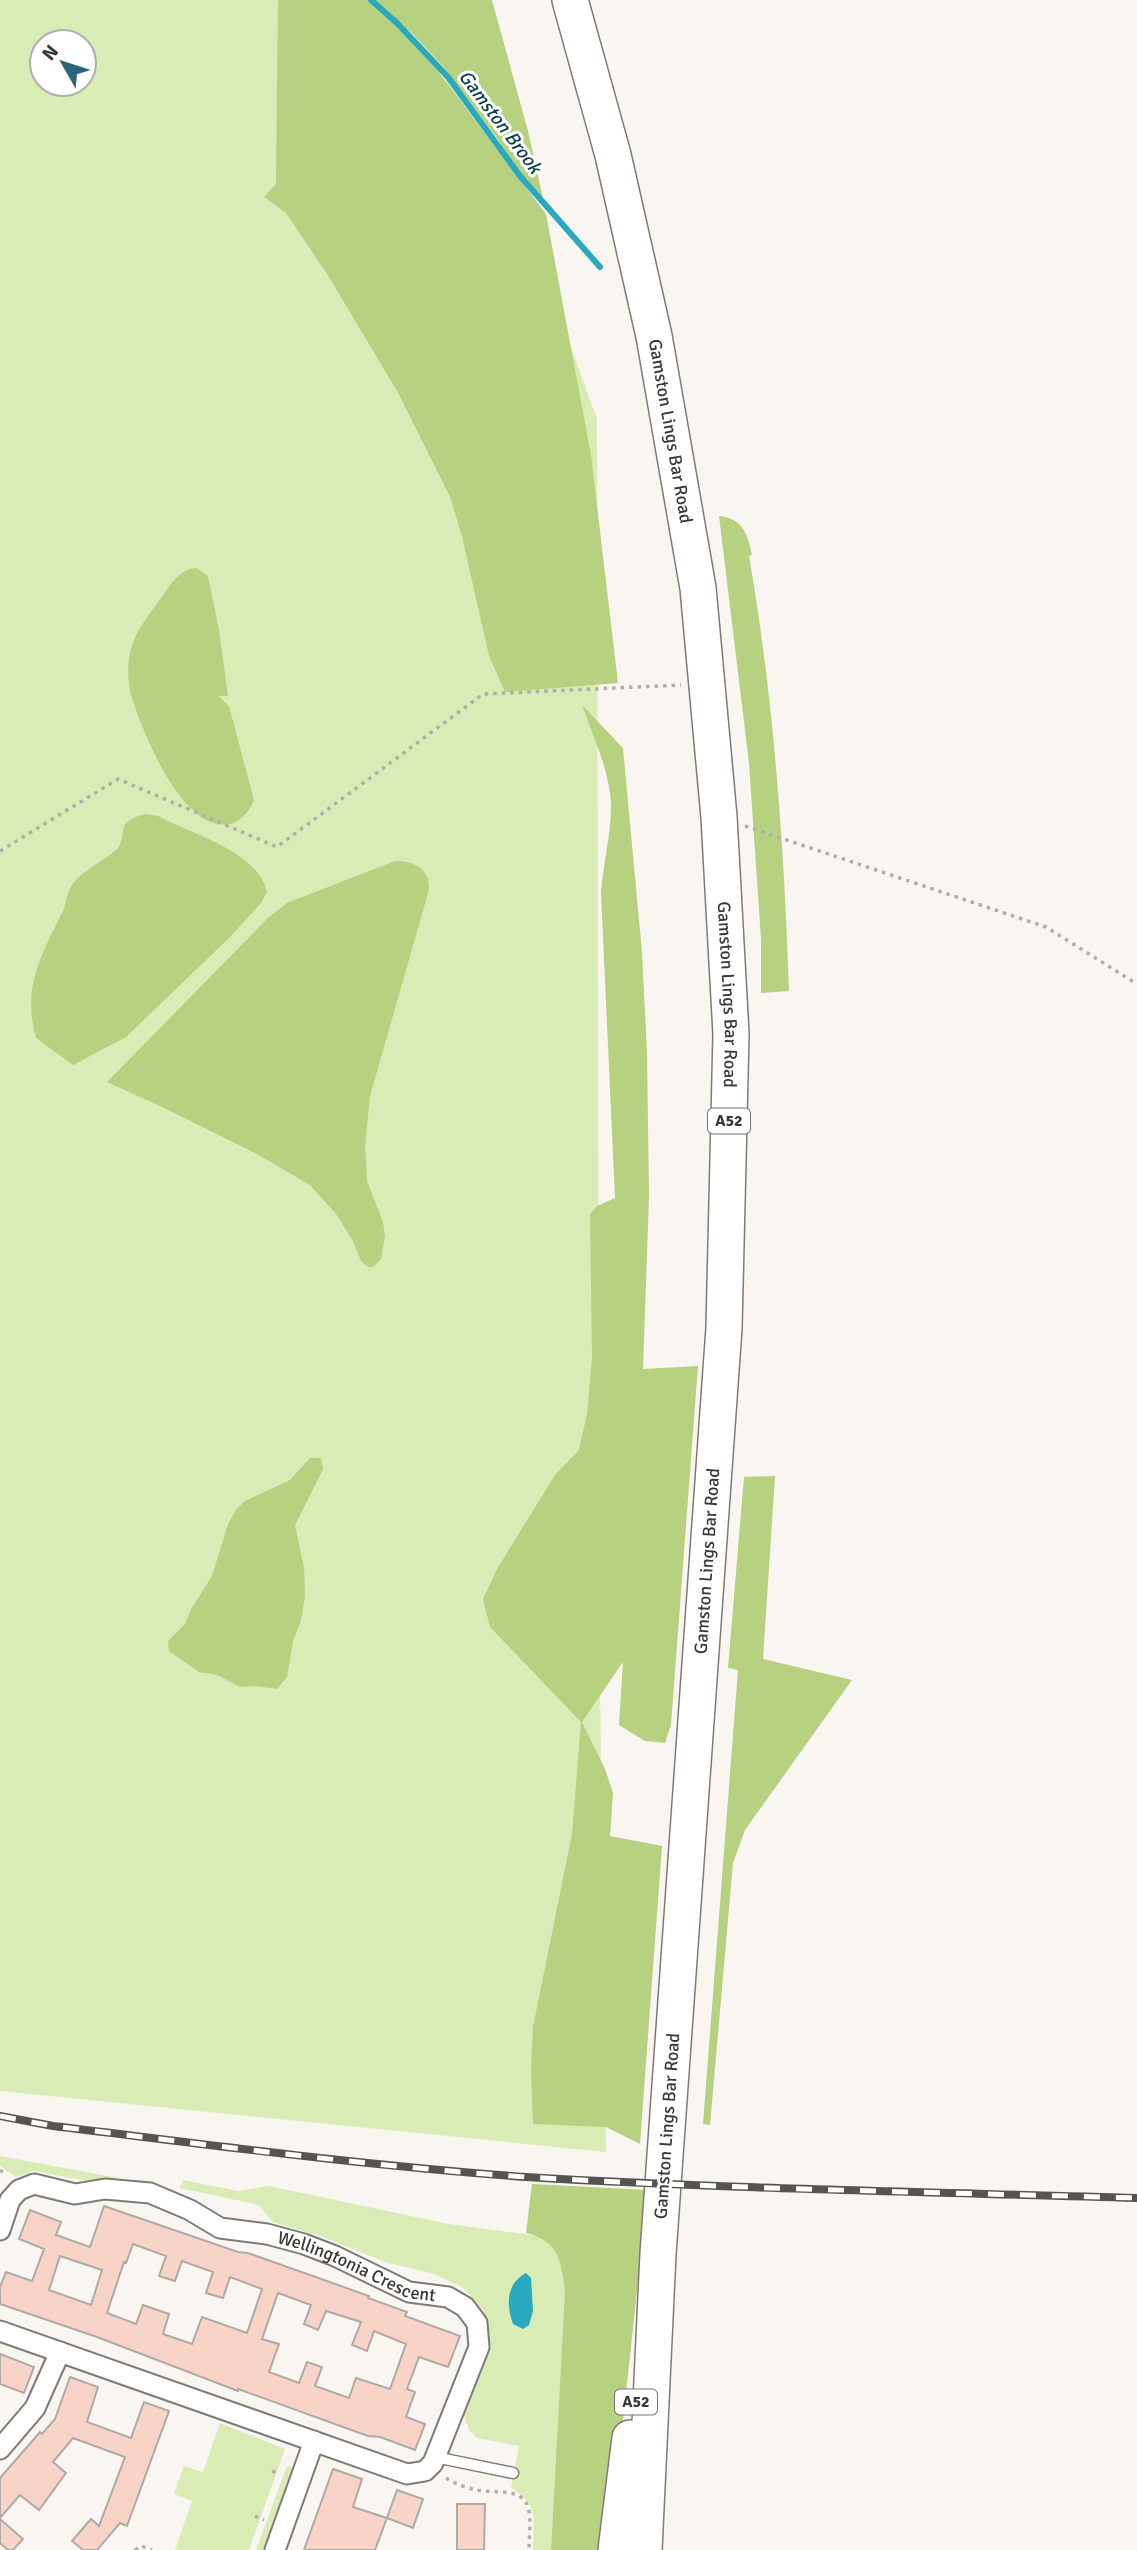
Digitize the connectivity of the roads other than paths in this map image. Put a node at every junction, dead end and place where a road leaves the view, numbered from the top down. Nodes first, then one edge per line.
1 (570, 0) edge
2 (0, 2230) edge
3 (658, 2254) junction
4 (0, 2331) edge
5 (60, 2352) junction
6 (314, 2441) junction
7 (0, 2449) edge
8 (435, 2457) junction
9 (513, 2473) dead end
10 (275, 2550) edge
11 (616, 2550) edge
12 (644, 2550) edge

1 - 3 highway, Gamston Lings Bar Road / A52
2 - 8 street, Wellingtonia Crescent
3 - 11 highway, Gamston Lings Bar Road / A52
3 - 12 highway, Gamston Lings Bar Road / A52
4 - 5 street
5 - 6 street
5 - 7 street
6 - 8 street
6 - 10 street
8 - 9 lane

